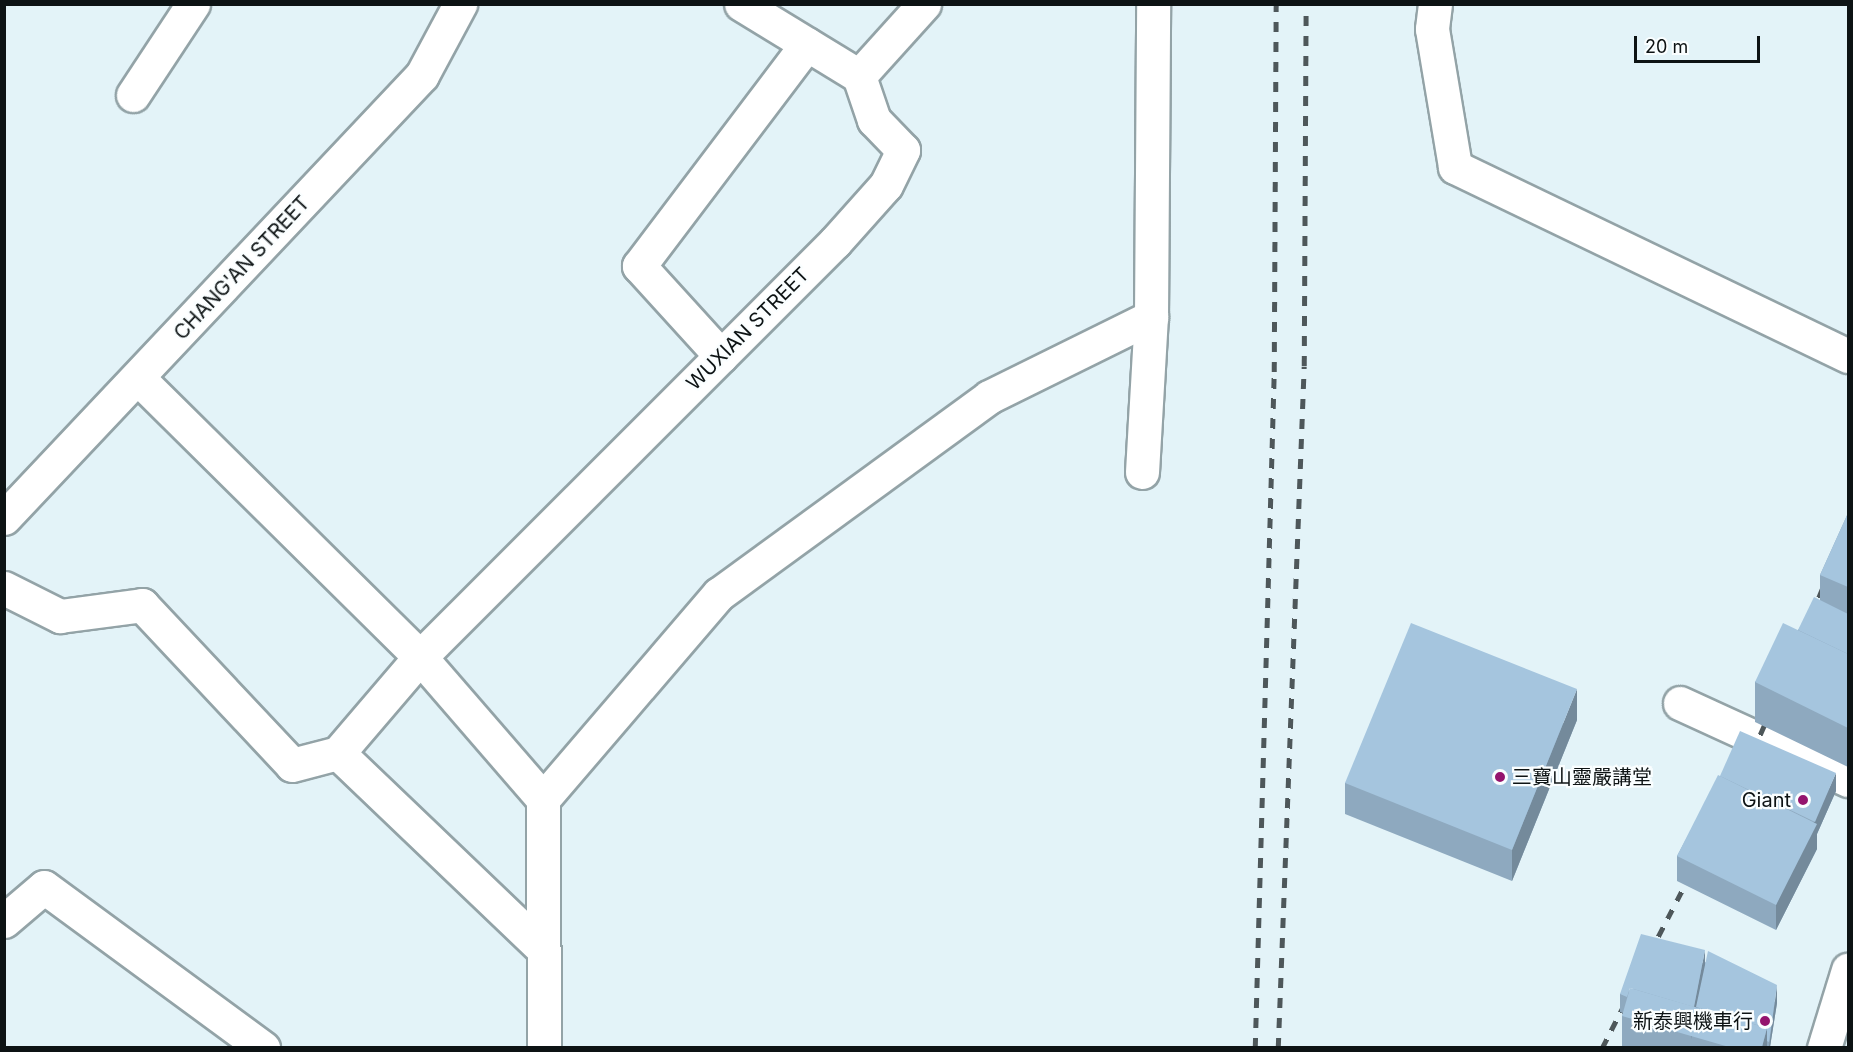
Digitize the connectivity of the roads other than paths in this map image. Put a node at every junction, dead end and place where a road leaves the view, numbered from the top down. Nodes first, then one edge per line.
1 (193, 4) edge
2 (460, 4) edge
3 (741, 4) edge
4 (924, 4) edge
5 (1153, 4) edge
6 (1435, 4) edge
7 (807, 44) junction
8 (859, 76) junction
9 (133, 95) dead end
10 (1151, 317) junction
11 (721, 356) junction
12 (1848, 356) edge
13 (139, 379) junction
14 (1142, 472) dead end
15 (4, 518) edge
16 (4, 588) edge
17 (420, 657) junction
18 (1680, 703) dead end
19 (338, 753) junction
20 (1848, 780) edge
21 (543, 799) junction
22 (4, 921) edge
23 (543, 949) junction
24 (1848, 970) edge
25 (263, 1047) edge
26 (544, 1047) edge
27 (1824, 1047) edge

1 - 9 street
2 - 13 street, CHANG'AN STREET
3 - 7 street
4 - 8 street
5 - 10 street
6 - 12 street
7 - 8 street
7 - 11 street
8 - 11 street, WUXIAN STREET
10 - 14 street
10 - 21 street
11 - 17 street, WUXIAN STREET
13 - 15 street, CHANG'AN STREET
13 - 17 street
16 - 19 street
17 - 19 street, WUXIAN STREET
17 - 21 street
18 - 20 street
19 - 23 street
21 - 23 street
22 - 25 street
23 - 26 street
24 - 27 street

